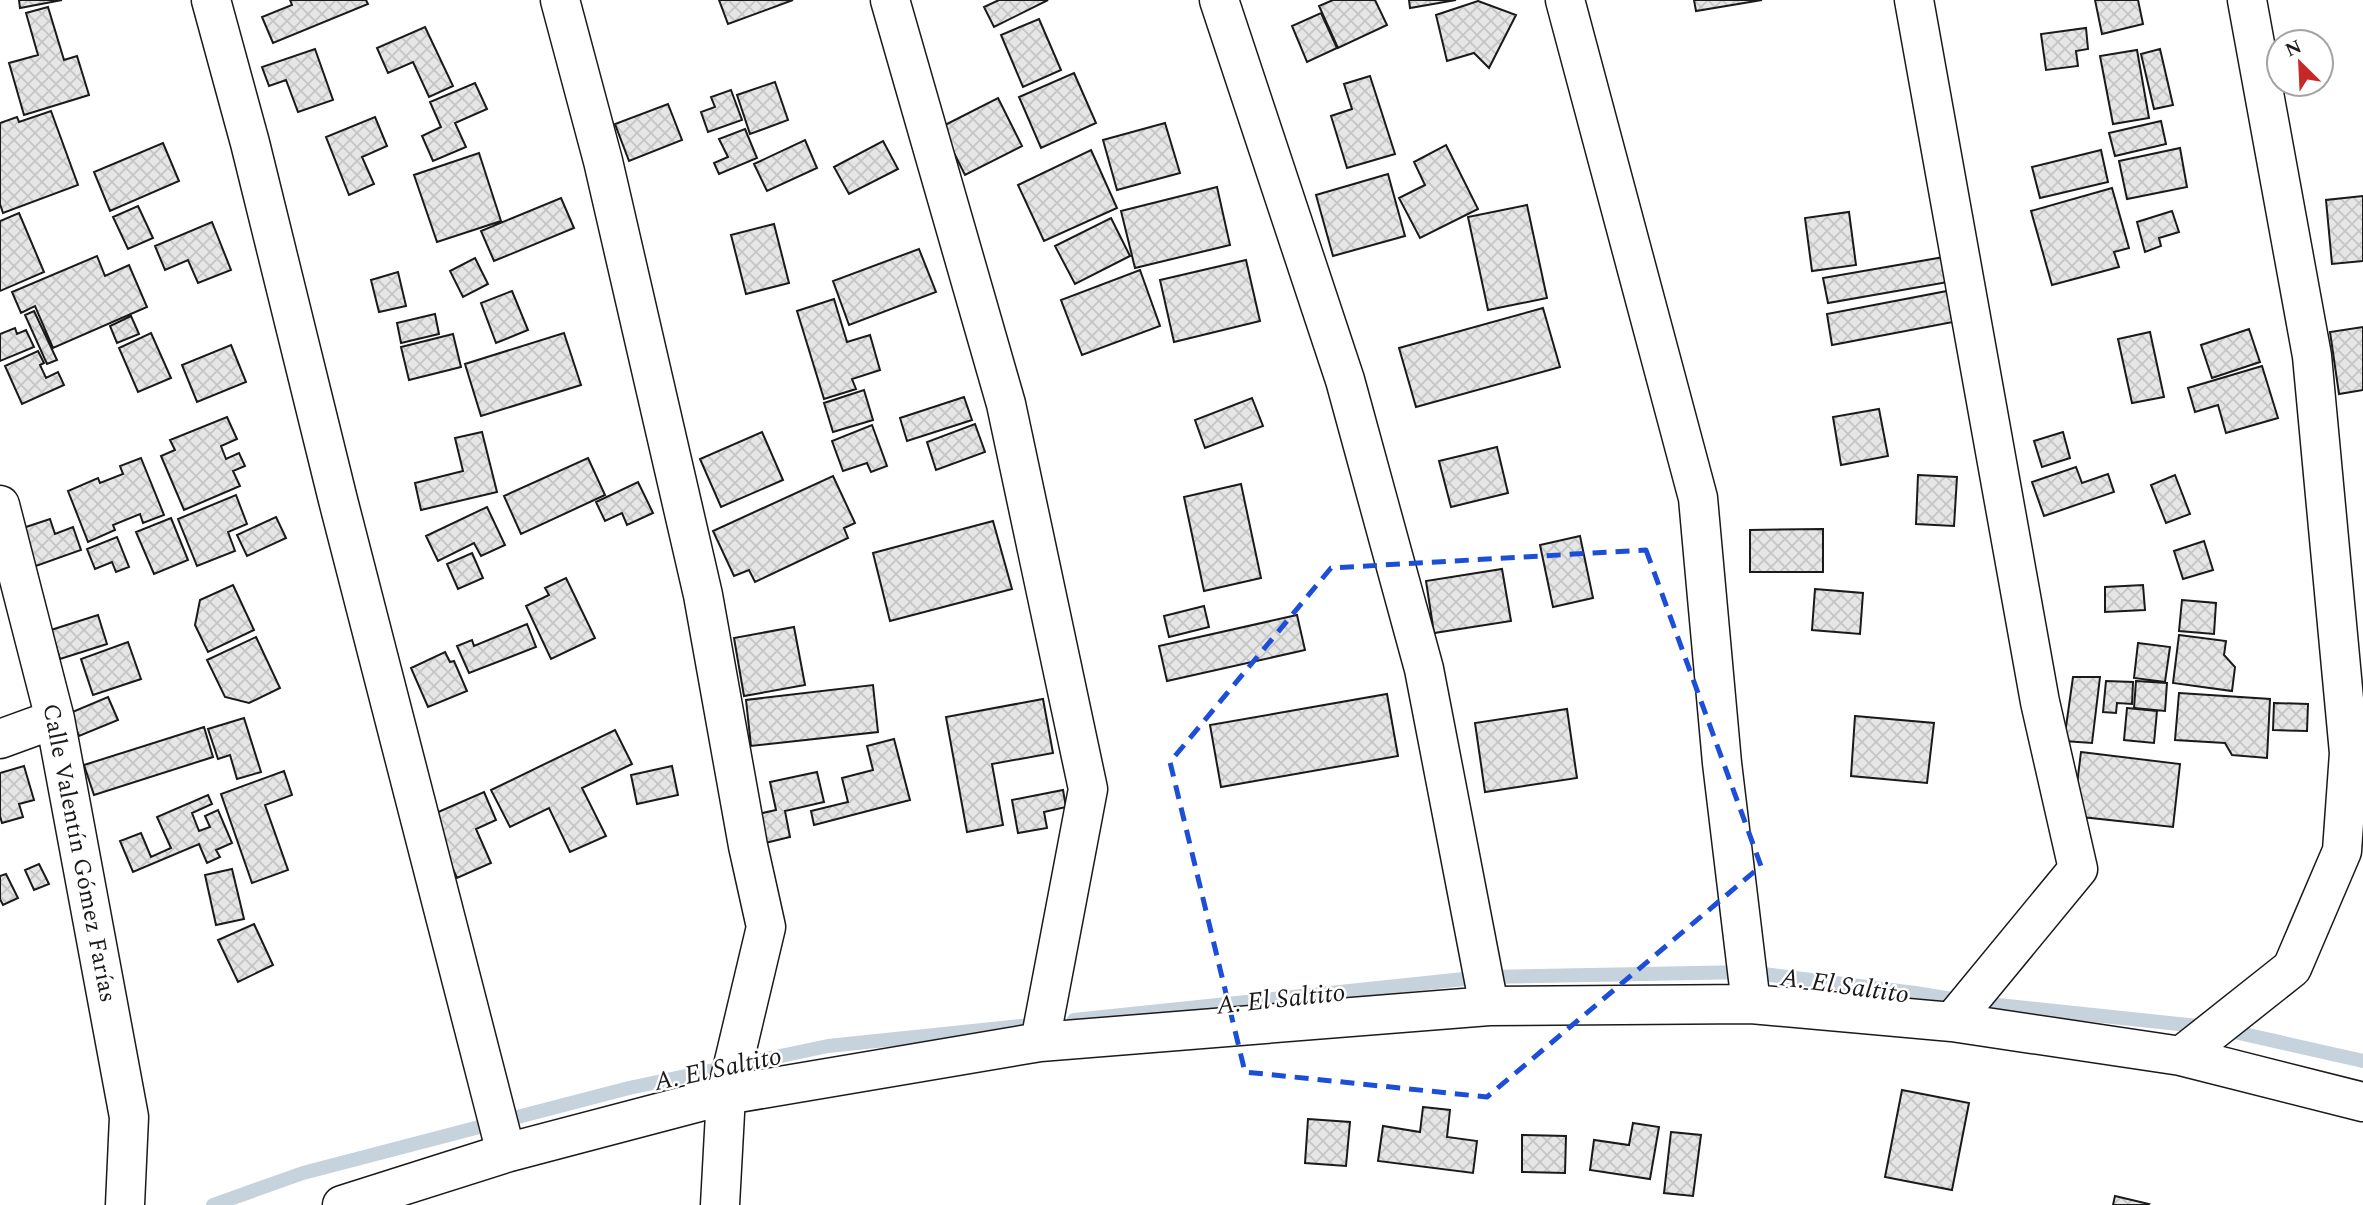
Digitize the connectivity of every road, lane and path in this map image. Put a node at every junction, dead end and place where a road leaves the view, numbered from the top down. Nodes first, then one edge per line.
1 (211, 0) edge
2 (560, 0) edge
3 (890, 0) edge
4 (1219, 0) edge
5 (1565, 0) edge
6 (1914, 0) edge
7 (2248, 0) edge
8 (0, 505) edge
9 (55, 719) junction
10 (0, 739) edge
11 (1751, 1004) junction
12 (1489, 1006) junction
13 (1952, 1023) junction
14 (1040, 1042) junction
15 (2181, 1056) junction
16 (726, 1095) junction
17 (2363, 1102) edge
18 (506, 1153) junction
19 (125, 1205) edge
20 (342, 1205) edge
21 (720, 1205) edge

1 - 18 street
2 - 16 street
3 - 14 street
4 - 12 street
5 - 11 street
6 - 13 street
7 - 15 street
8 - 9 street, Calle Valentín Gómez Farías
9 - 10 street
9 - 19 street, Calle Valentín Gómez Farías
11 - 12 street
11 - 13 street
12 - 14 street
13 - 15 street
14 - 16 street
15 - 17 street
16 - 18 street
16 - 21 street
18 - 20 street

